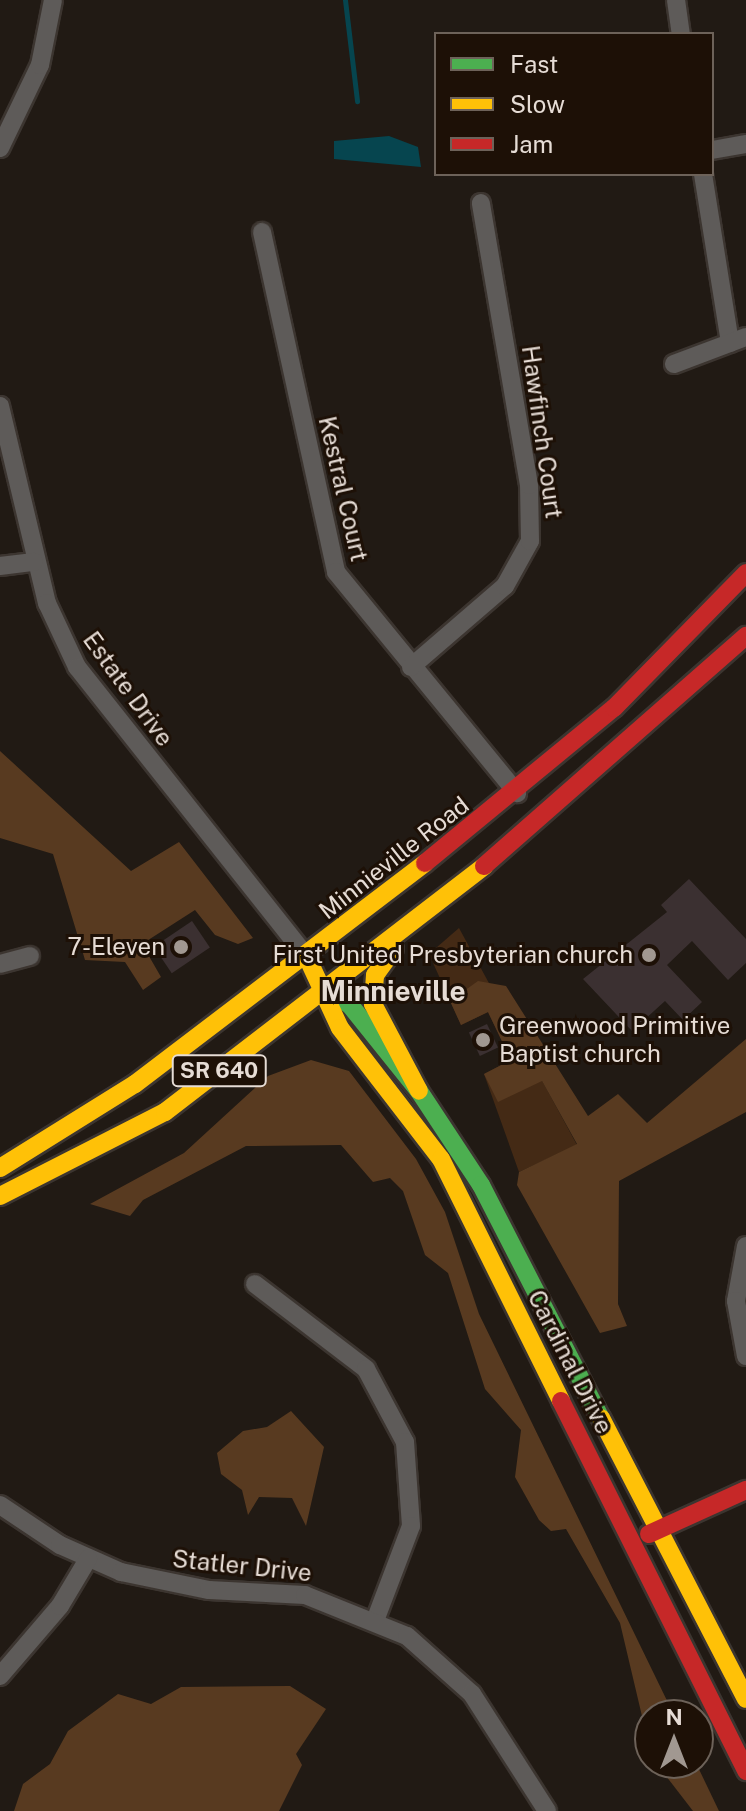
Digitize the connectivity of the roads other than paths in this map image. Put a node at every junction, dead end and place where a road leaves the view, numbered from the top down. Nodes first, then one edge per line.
1 (53, 0) edge
2 (676, 0) edge
3 (681, 32) edge
4 (746, 145) edge
5 (0, 148) edge
6 (714, 150) edge
7 (703, 176) edge
8 (481, 203) dead end
9 (262, 232) dead end
10 (738, 340) edge
11 (674, 364) dead end
12 (0, 406) edge
13 (34, 562) junction
14 (0, 566) edge
15 (746, 573) edge
16 (746, 636) edge
17 (411, 667) junction
18 (517, 793) junction
19 (421, 917) junction
20 (30, 956) dead end
21 (307, 957) junction
22 (0, 964) edge
23 (326, 991) junction
24 (419, 1091) junction
25 (0, 1168) edge
26 (0, 1196) edge
27 (746, 1246) edge
28 (255, 1284) dead end
29 (746, 1356) edge
30 (746, 1490) edge
31 (0, 1505) edge
32 (662, 1528) junction
33 (634, 1540) junction
34 (88, 1559) junction
35 (376, 1618) junction
36 (0, 1676) edge
37 (746, 1699) edge
38 (746, 1771) edge
39 (547, 1811) edge

1 - 5 street
2 - 3 street
4 - 6 street
7 - 10 street
8 - 17 street, Hawfinch Court
9 - 17 street, Kestral Court
10 - 11 street
12 - 13 street, Estate Drive
13 - 14 street
13 - 21 street, Estate Drive
15 - 18 main road, Minnieville Road / SR 640
16 - 19 main road, SR 640
17 - 18 street, Kestral Court
18 - 21 main road, Minnieville Road / SR 640
19 - 23 main road, SR 640
19 - 24 main road
20 - 22 street
21 - 23 main road, Cardinal Drive
21 - 25 main road, Minnieville Road / SR 640
23 - 24 main road, Cardinal Drive
23 - 26 main road, SR 640
23 - 33 main road, Cardinal Drive
24 - 32 main road, Cardinal Drive
27 - 29 street
28 - 35 street
30 - 32 main road
31 - 34 street, Statler Drive
32 - 33 main road
32 - 37 main road, Cardinal Drive
33 - 38 main road, Cardinal Drive
34 - 35 street, Statler Drive
34 - 36 street
35 - 39 street, Statler Drive

